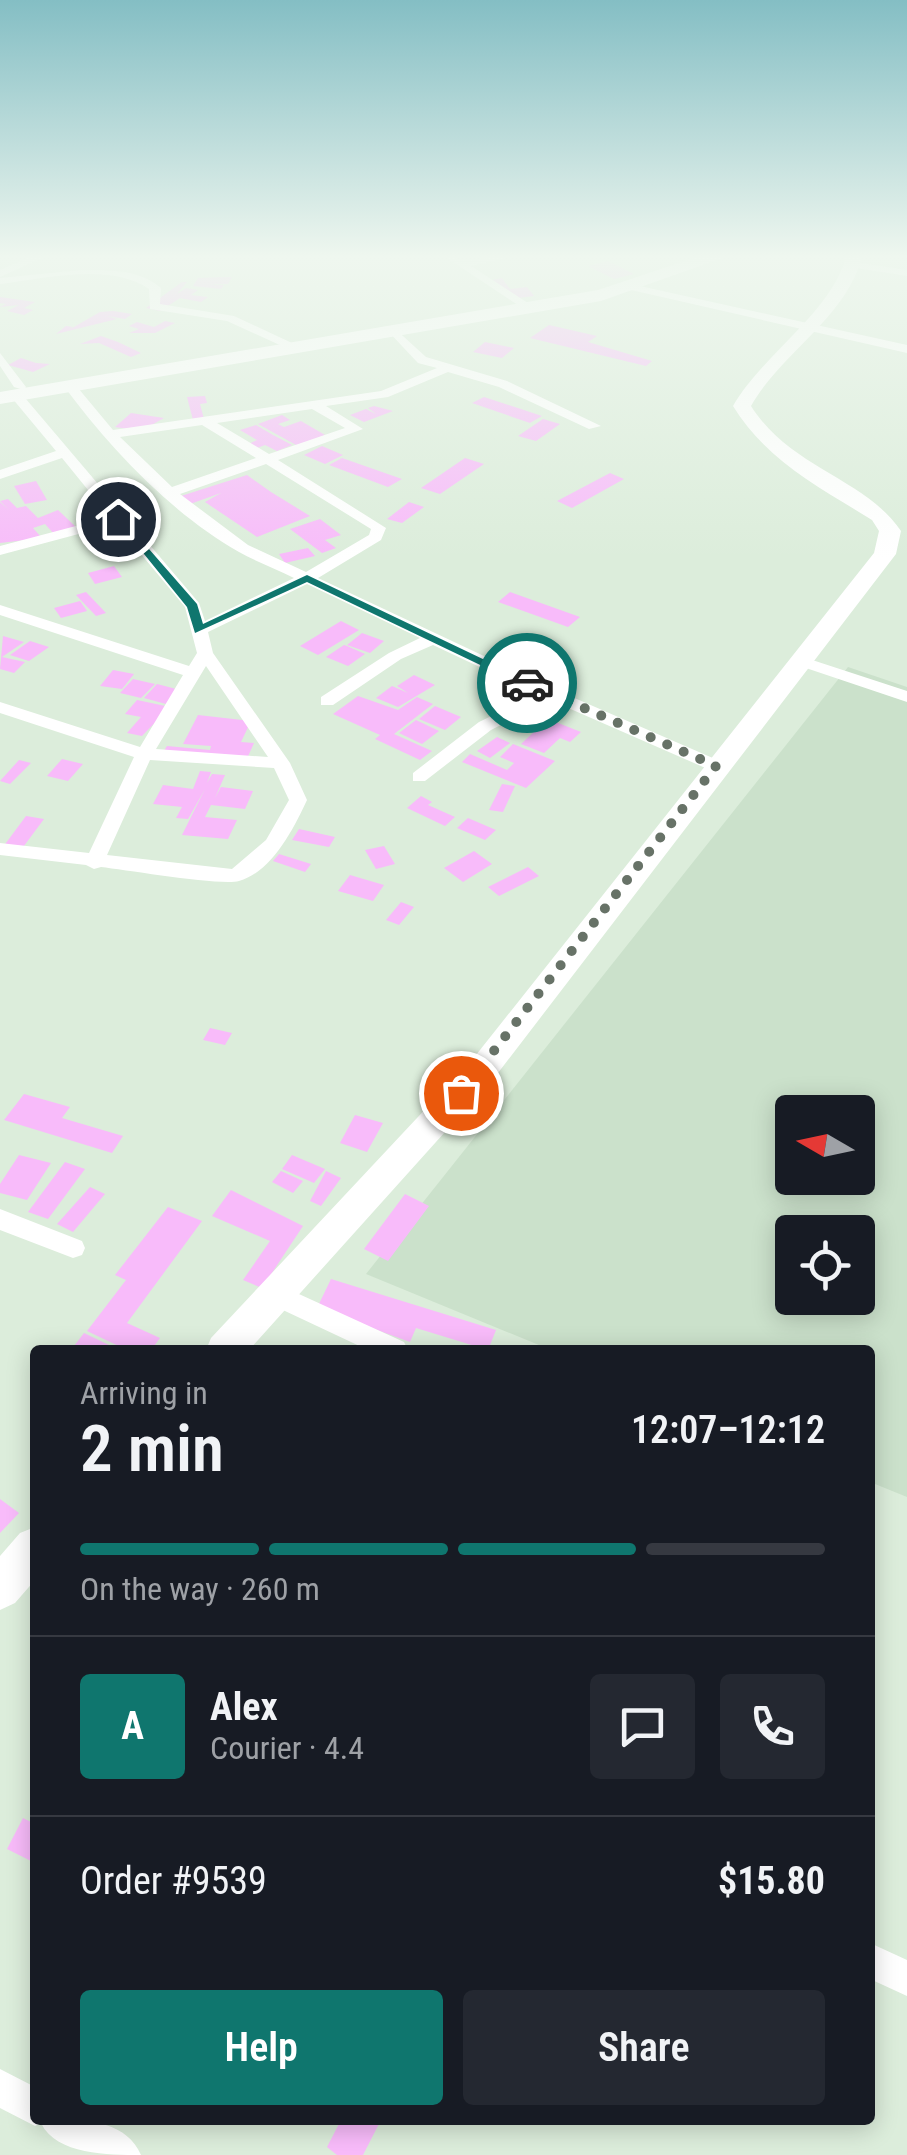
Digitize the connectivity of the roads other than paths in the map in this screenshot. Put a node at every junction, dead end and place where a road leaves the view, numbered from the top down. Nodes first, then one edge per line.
1 (0, 357) edge
2 (211, 357) edge
3 (233, 357) edge
4 (419, 357) edge
5 (777, 357) edge
6 (444, 370) junction
7 (69, 385) junction
8 (9, 393) edge
9 (315, 405) junction
10 (205, 421) junction
11 (594, 426) dead end
12 (106, 435) junction
13 (62, 454) junction
14 (264, 460) junction
15 (0, 475) edge
16 (171, 492) junction
17 (118, 519) junction
18 (0, 551) edge
19 (307, 578) junction
20 (0, 594) edge
21 (8, 612) edge
22 (0, 627) edge
23 (199, 630) junction
24 (434, 638) junction
25 (205, 654) junction
26 (800, 661) junction
27 (194, 673) junction
28 (550, 694) junction
29 (907, 697) edge
30 (327, 701) dead end
31 (0, 708) edge
32 (144, 754) junction
33 (281, 763) junction
34 (716, 766) junction
35 (419, 777) dead end
36 (0, 849) edge
37 (94, 863) junction
38 (0, 1218) edge
39 (74, 1248) dead end
40 (277, 1295) junction
41 (230, 1345) edge
42 (384, 1345) edge
43 (875, 1963) edge
44 (907, 1978) edge
45 (0, 2088) edge
46 (30, 2104) edge
47 (67, 2125) edge
48 (122, 2155) edge

1 - 8 street
2 - 8 main road
3 - 7 main road
4 - 6 street
5 - 26 street
6 - 9 street
6 - 11 street
7 - 8 main road
7 - 12 street
8 - 13 street
9 - 10 street
9 - 14 street
10 - 12 street
10 - 14 street
12 - 16 street
13 - 15 street
13 - 17 street
14 - 16 street
14 - 19 street
16 - 19 street
17 - 18 street
17 - 23 street
19 - 23 street
19 - 24 street
20 - 21 street
21 - 22 street
21 - 27 street
23 - 25 street
24 - 28 street
24 - 30 street
25 - 27 street
25 - 33 street
26 - 29 street
26 - 34 street
27 - 32 street
28 - 34 street
28 - 35 street
31 - 32 street
32 - 33 street
32 - 37 street
33 - 37 street
34 - 40 street
36 - 37 street
38 - 39 street
40 - 41 street
40 - 42 street
43 - 44 street
45 - 46 street
47 - 48 street

